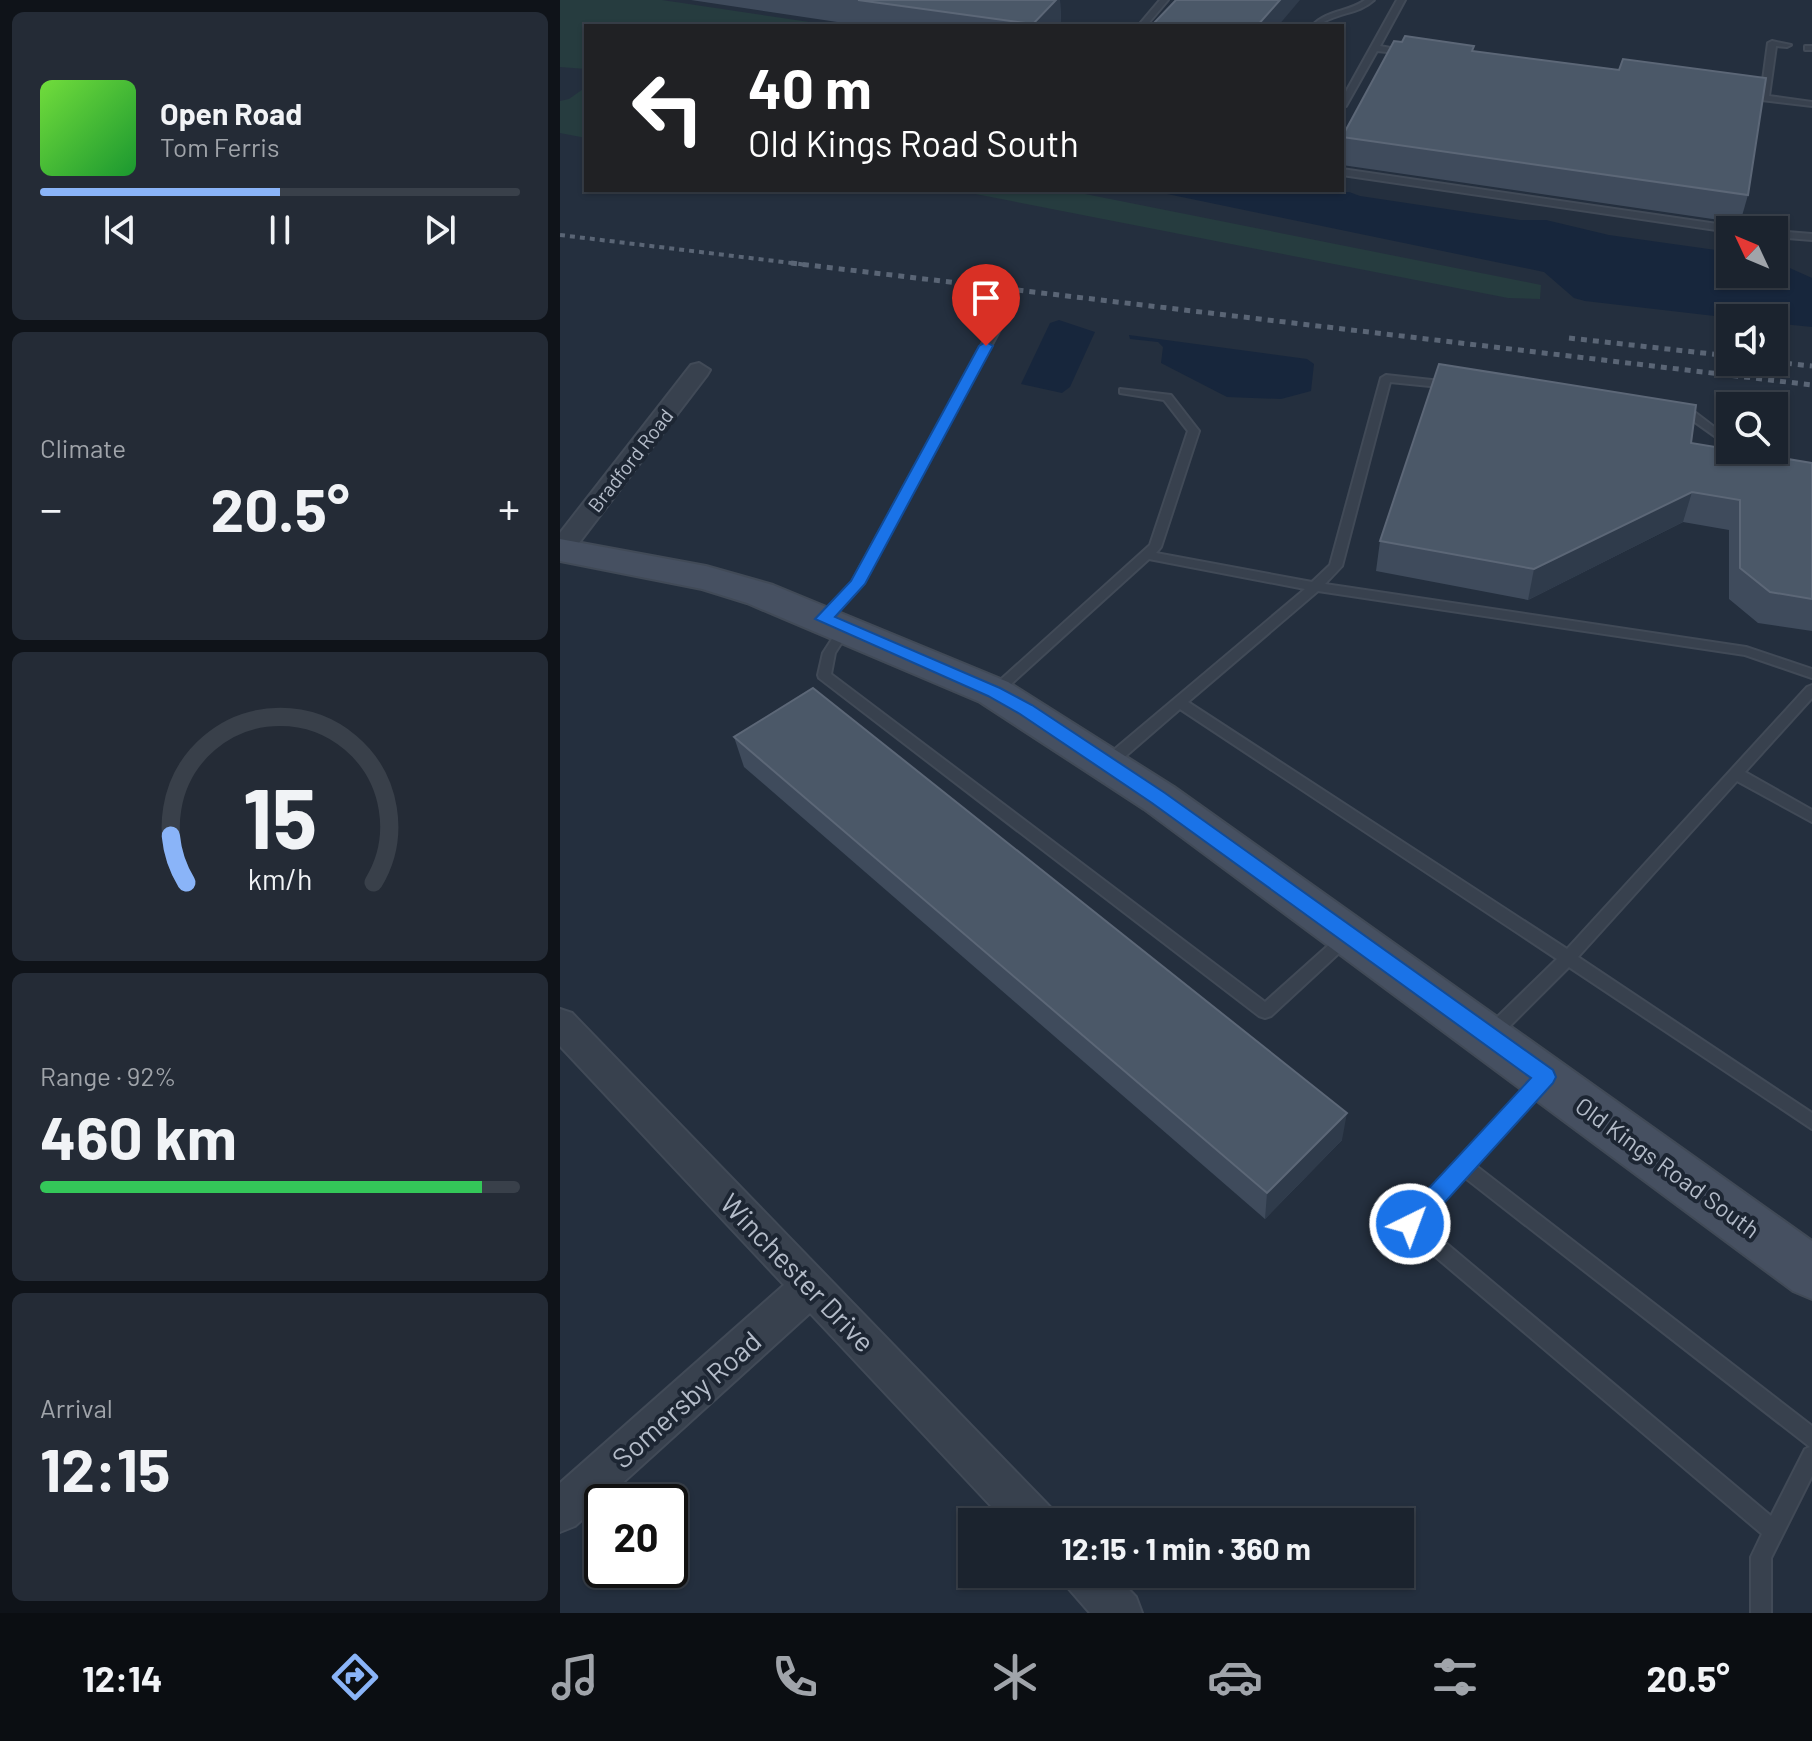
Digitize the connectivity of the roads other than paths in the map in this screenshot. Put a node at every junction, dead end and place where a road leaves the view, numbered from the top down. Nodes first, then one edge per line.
1 (1164, 0) edge
2 (1370, 0) edge
3 (1401, 0) edge
4 (1144, 24) edge
5 (1318, 24) edge
6 (1787, 45) dead end
7 (1375, 48) junction
8 (1411, 53) edge
9 (1736, 94) edge
10 (1766, 94) junction
11 (1812, 95) edge
12 (1344, 102) edge
13 (1812, 104) edge
14 (1344, 172) edge
15 (1716, 227) edge
16 (1788, 235) edge
17 (1812, 237) edge
18 (999, 322) dead end
19 (699, 370) dead end
20 (1466, 387) edge
21 (1124, 391) dead end
22 (1657, 408) edge
23 (1716, 433) edge
24 (560, 550) edge
25 (1146, 555) junction
26 (1315, 587) junction
27 (834, 623) junction
28 (1812, 674) edge
29 (1812, 690) edge
30 (994, 692) junction
31 (1179, 702) junction
32 (1107, 764) junction
33 (1735, 773) junction
34 (1812, 817) edge
35 (1349, 935) junction
36 (1568, 958) junction
37 (560, 1023) edge
38 (1489, 1037) junction
39 (1545, 1077) junction
40 (1812, 1122) edge
41 (1463, 1166) junction
42 (1812, 1273) edge
43 (812, 1286) junction
44 (1812, 1438) edge
45 (1812, 1456) edge
46 (1022, 1508) edge
47 (560, 1511) edge
48 (1773, 1531) junction
49 (1097, 1588) edge
50 (1120, 1613) edge
51 (1761, 1613) edge

1 - 4 lane
2 - 5 lane
3 - 7 lane
6 - 10 lane
7 - 8 lane
7 - 12 lane
9 - 10 lane
10 - 11 lane
10 - 13 lane
14 - 15 lane
16 - 17 lane
18 - 27 lane
19 - 24 street, Bradford Road
20 - 26 lane
21 - 25 lane
22 - 23 lane
24 - 27 street, Old Kings Road South
25 - 26 lane
25 - 30 lane
26 - 28 lane
26 - 31 lane
27 - 30 street, Old Kings Road South
27 - 35 lane
29 - 33 lane
30 - 32 street, Old Kings Road South
31 - 32 lane
31 - 36 lane
32 - 35 street, Old Kings Road South
33 - 34 lane
33 - 36 lane
35 - 38 street, Old Kings Road South
36 - 38 lane
36 - 40 lane
37 - 43 street, Winchester Drive
38 - 39 street, Old Kings Road South
39 - 41 lane
39 - 42 street, Old Kings Road South
41 - 44 lane
41 - 48 lane
43 - 46 street, Winchester Drive
43 - 47 street, Somersby Road
45 - 48 lane
48 - 51 lane
49 - 50 street

